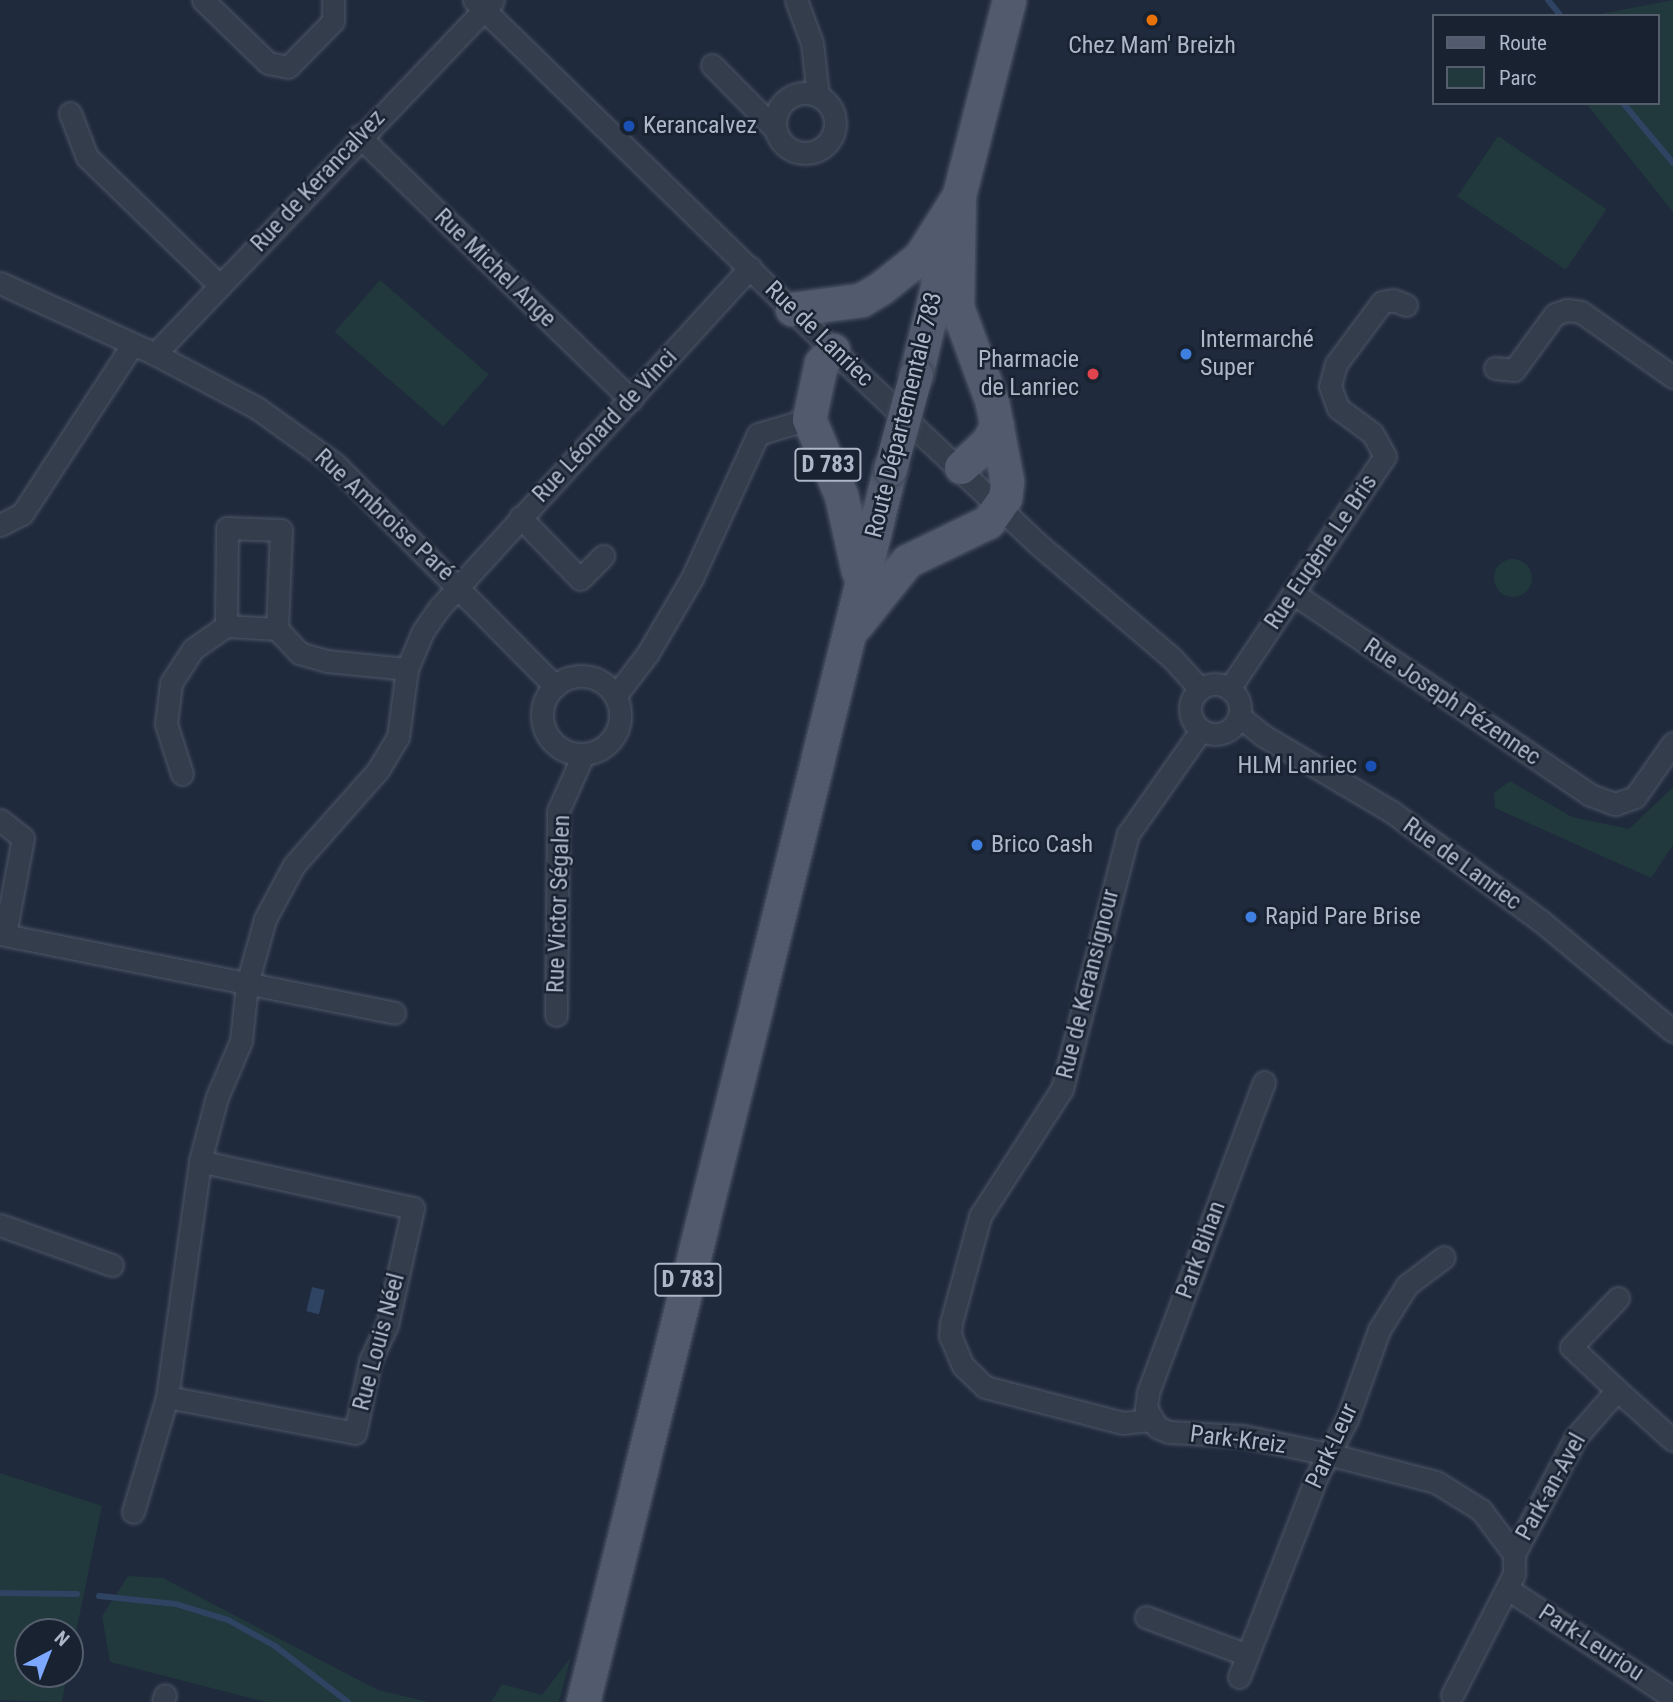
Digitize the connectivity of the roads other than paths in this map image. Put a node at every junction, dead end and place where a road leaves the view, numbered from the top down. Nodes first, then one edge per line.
1 (203, 0) edge
2 (333, 0) edge
3 (796, 0) edge
4 (1009, 0) edge
5 (484, 3) edge
6 (712, 65) dead end
7 (818, 96) junction
8 (70, 113) dead end
9 (776, 130) junction
10 (359, 136) junction
11 (959, 195) junction
12 (750, 267) junction
13 (0, 283) edge
14 (219, 285) junction
15 (1406, 305) dead end
16 (792, 309) junction
17 (132, 345) junction
18 (833, 350) junction
19 (155, 354) junction
20 (1495, 368) dead end
21 (1673, 377) edge
22 (631, 400) junction
23 (809, 419) junction
24 (997, 426) junction
25 (961, 467) junction
26 (1001, 507) junction
27 (520, 517) junction
28 (0, 525) edge
29 (603, 556) dead end
30 (458, 584) junction
31 (860, 584) junction
32 (1293, 593) junction
33 (226, 626) junction
34 (277, 629) junction
35 (848, 636) junction
36 (407, 669) junction
37 (555, 686) junction
38 (1200, 689) junction
39 (1229, 689) junction
40 (615, 695) junction
41 (1239, 716) junction
42 (1200, 730) junction
43 (1673, 743) edge
44 (583, 755) junction
45 (181, 774) dead end
46 (0, 820) edge
47 (3, 934) edge
48 (247, 984) junction
49 (394, 1013) dead end
50 (556, 1016) dead end
51 (1673, 1031) edge
52 (1264, 1082) dead end
53 (200, 1161) junction
54 (0, 1225) edge
55 (1444, 1257) dead end
56 (112, 1265) dead end
57 (1618, 1298) dead end
58 (1617, 1390) junction
59 (167, 1397) junction
60 (1151, 1420) junction
61 (1673, 1440) edge
62 (1328, 1454) junction
63 (133, 1512) dead end
64 (1514, 1554) junction
65 (1508, 1589) junction
66 (1146, 1617) dead end
67 (1247, 1655) junction
68 (1239, 1677) dead end
69 (1452, 1695) dead end
70 (1673, 1698) edge
71 (583, 1702) edge

1 - 2 street
3 - 7 street
4 - 11 main road, D 783
5 - 10 street, Rue de Kerancalvez
5 - 12 street, Rue de Lanriec
6 - 9 street
7 - 9 street
7 - 9 street
8 - 14 street
10 - 14 street, Rue de Kerancalvez
10 - 22 street, Rue Michel Ange
11 - 16 main road
11 - 24 main road, D 783
11 - 31 main road, Route Départementale 783 / D 783, bridge
12 - 16 street, Rue de Lanriec
12 - 22 street, Rue Léonard de Vinci
13 - 17 street, Rue Ambroise Paré
14 - 19 street, Rue de Kerancalvez
15 - 32 street, Rue Eugène Le Bris
16 - 18 street, Rue de Lanriec
17 - 19 street, Rue Ambroise Paré
17 - 28 street
18 - 23 main road, D 783
18 - 25 street, Rue de Lanriec
19 - 30 street, Rue Ambroise Paré
20 - 21 street
22 - 27 street, Rue Léonard de Vinci
23 - 31 main road, D 783
23 - 40 street
24 - 25 main road
24 - 26 main road, D 783
25 - 26 street, Rue de Lanriec
26 - 35 main road
26 - 38 street, Rue de Lanriec
27 - 29 street
27 - 30 street, Rue Léonard de Vinci
30 - 36 street
30 - 37 street, Rue Ambroise Paré
31 - 35 main road, Route Départementale 783 / D 783
32 - 39 street, Rue Eugène Le Bris
32 - 43 street, Rue Joseph Pézennec
33 - 34 street
33 - 34 street
33 - 45 street
34 - 36 street
35 - 71 main road, D 783
36 - 48 street
37 - 40 street
37 - 44 street
38 - 39 street
38 - 42 street
39 - 41 street
40 - 44 street
41 - 42 street
41 - 51 street, Rue de Lanriec
42 - 60 street, Rue de Keransignour
44 - 50 street, Rue Victor Ségalen
46 - 47 street
47 - 48 street
48 - 49 street
48 - 53 street
52 - 60 street, Park Bihan
53 - 59 street
53 - 59 street, Rue Louis Néel
54 - 56 street
55 - 62 street, Park-Leur
57 - 58 street
58 - 61 street
58 - 64 street, Park-an-Avel
59 - 63 street
60 - 62 street, Park-Kreiz
62 - 64 street
62 - 67 street, Park-Leur
64 - 65 street
65 - 69 street
65 - 70 street, Park-Leuriou
66 - 67 street
67 - 68 street, Park-Leur

